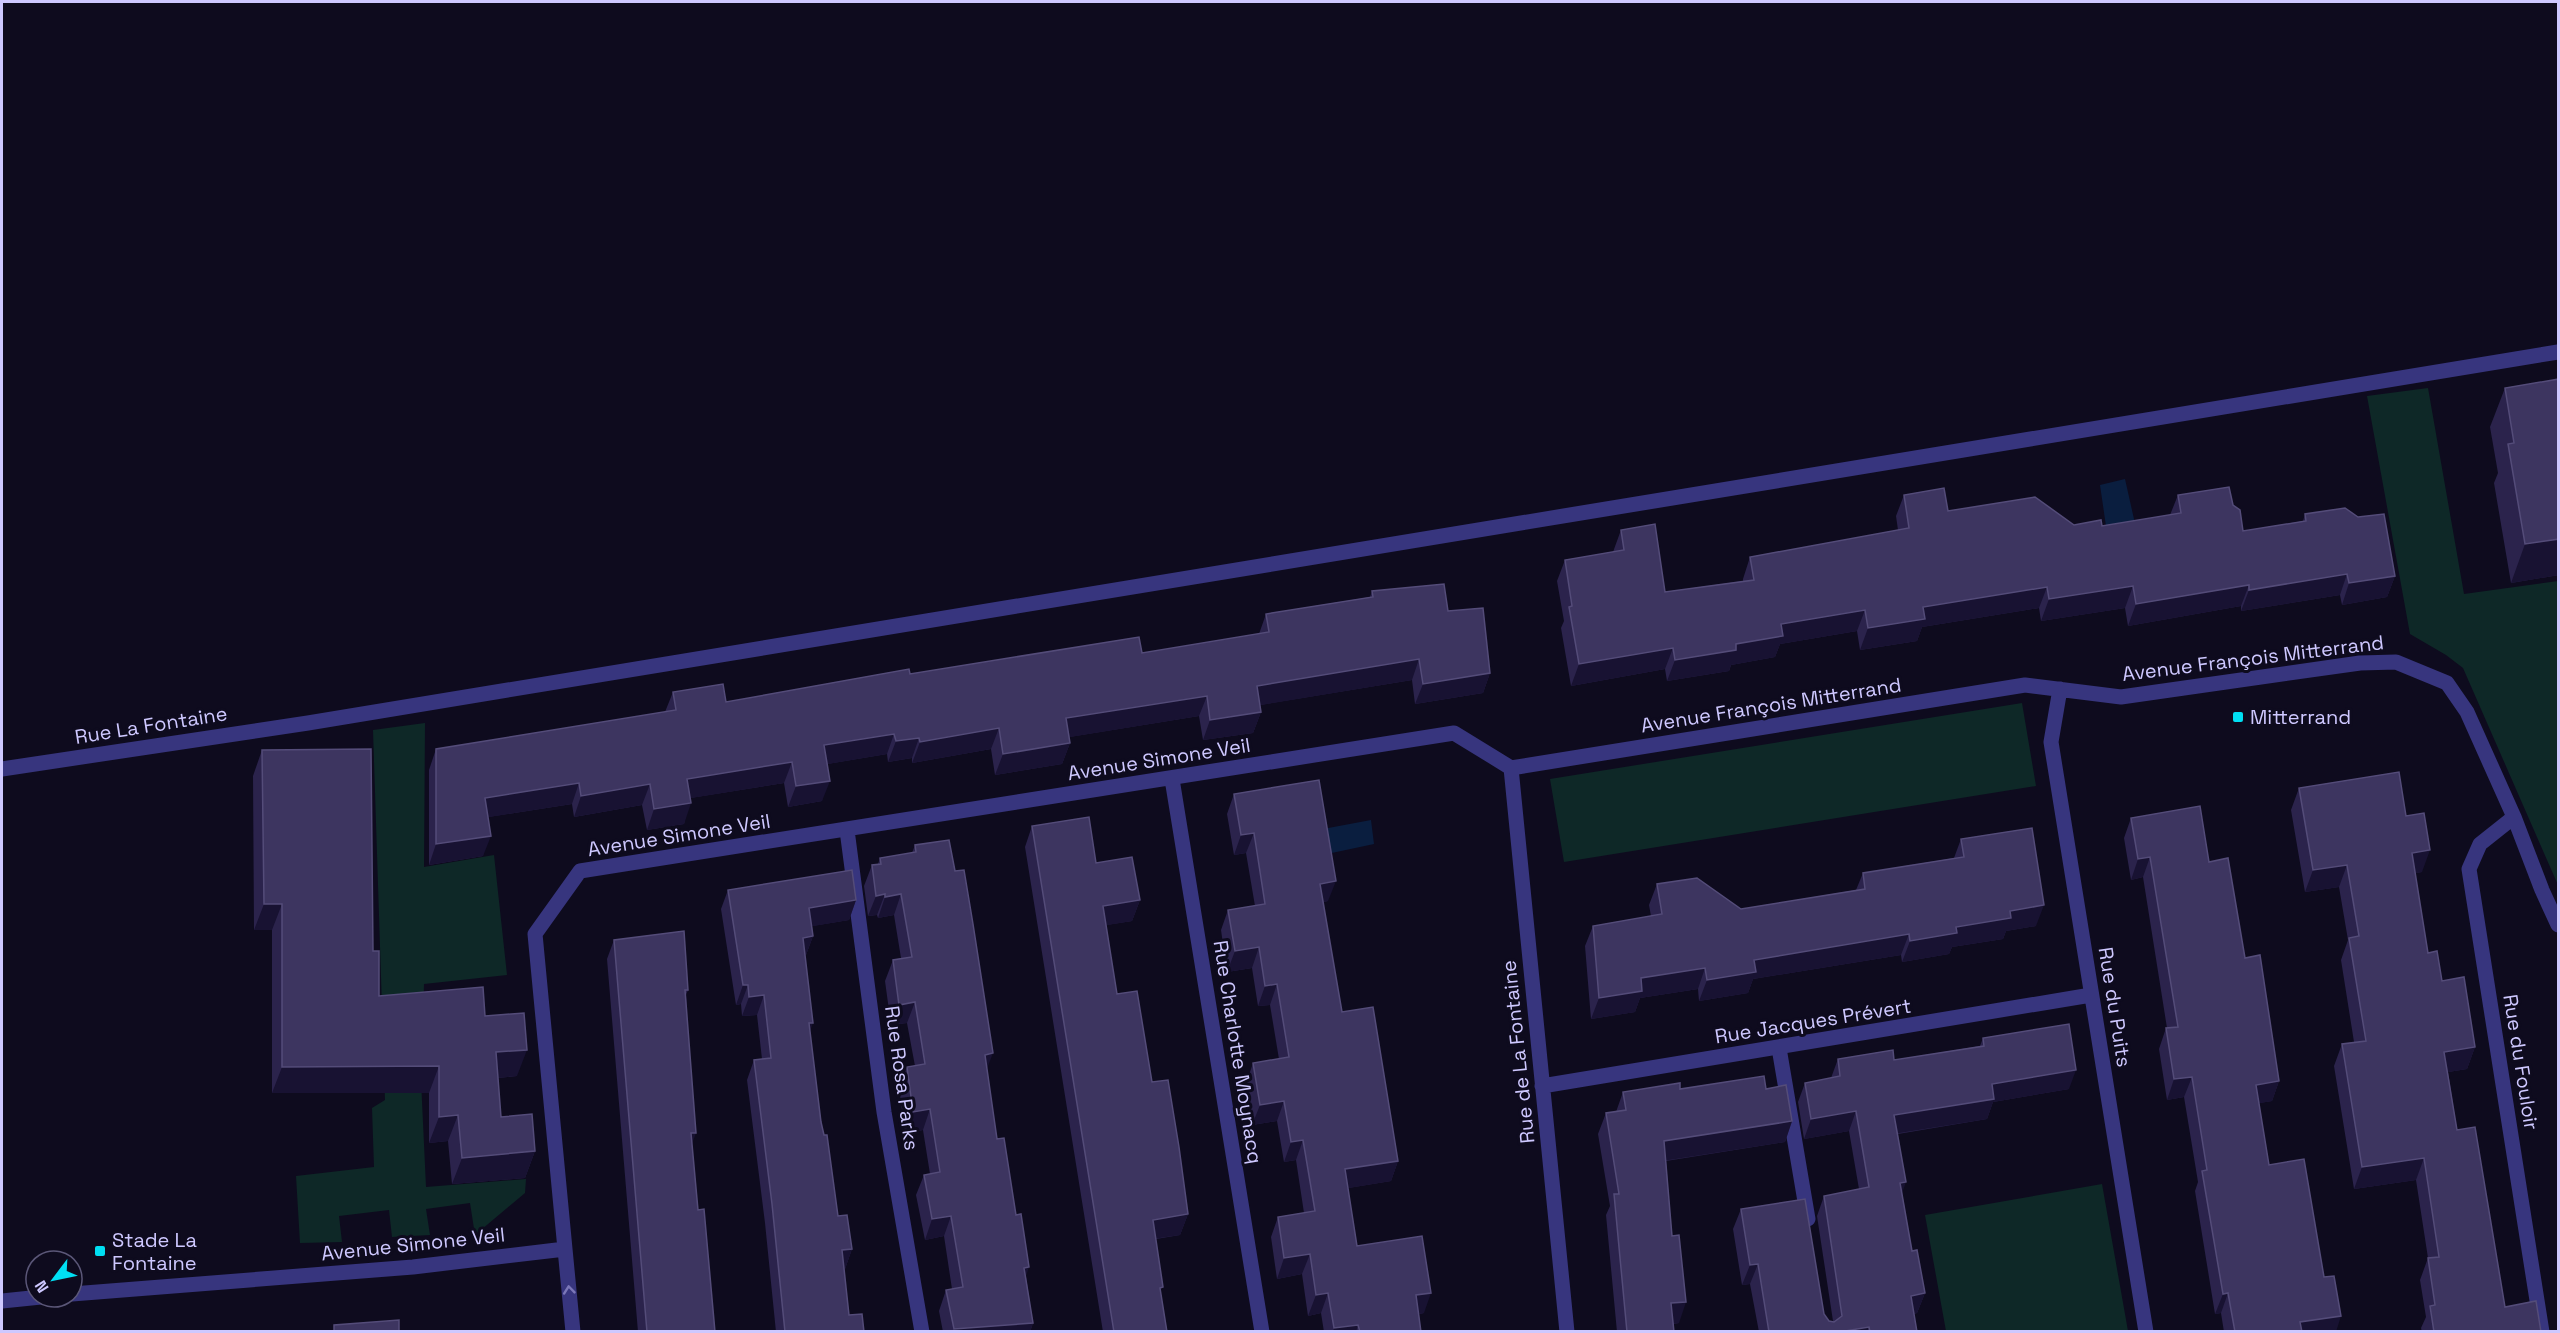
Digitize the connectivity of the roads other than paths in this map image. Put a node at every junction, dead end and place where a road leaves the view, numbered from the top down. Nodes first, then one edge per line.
1 (2559, 352) edge
2 (2060, 690) junction
3 (1511, 768) junction
4 (2, 769) edge
5 (1172, 779) junction
6 (2514, 817) junction
7 (847, 830) junction
8 (2559, 925) edge
9 (2091, 995) junction
10 (1779, 1048) junction
11 (1542, 1086) junction
12 (1811, 1237) edge
13 (565, 1250) junction
14 (84, 1293) edge
15 (24, 1298) edge
16 (2, 1300) edge
17 (573, 1332) edge
18 (922, 1332) edge
19 (1262, 1332) edge
20 (1567, 1332) edge
21 (2146, 1332) edge
22 (2542, 1332) edge

1 - 4 street, Rue La Fontaine
2 - 3 street, Avenue François Mitterrand
2 - 6 street, Avenue François Mitterrand
2 - 9 street, Rue du Puits
3 - 5 street, Avenue Simone Veil
3 - 11 street, Rue de La Fontaine
5 - 7 street, Avenue Simone Veil
5 - 19 street, Rue Charlotte Moynacq
6 - 8 street, Avenue François Mitterrand
6 - 22 street, Rue du Fouloir
7 - 13 street, Avenue Simone Veil
7 - 18 street, Rue Rosa Parks
9 - 10 street, Rue Jacques Prévert
9 - 21 street, Rue du Puits
10 - 11 street, Rue Jacques Prévert
10 - 12 street
11 - 20 street, Rue de La Fontaine
13 - 14 street, Avenue Simone Veil
17 -> 13 street
15 - 16 street

